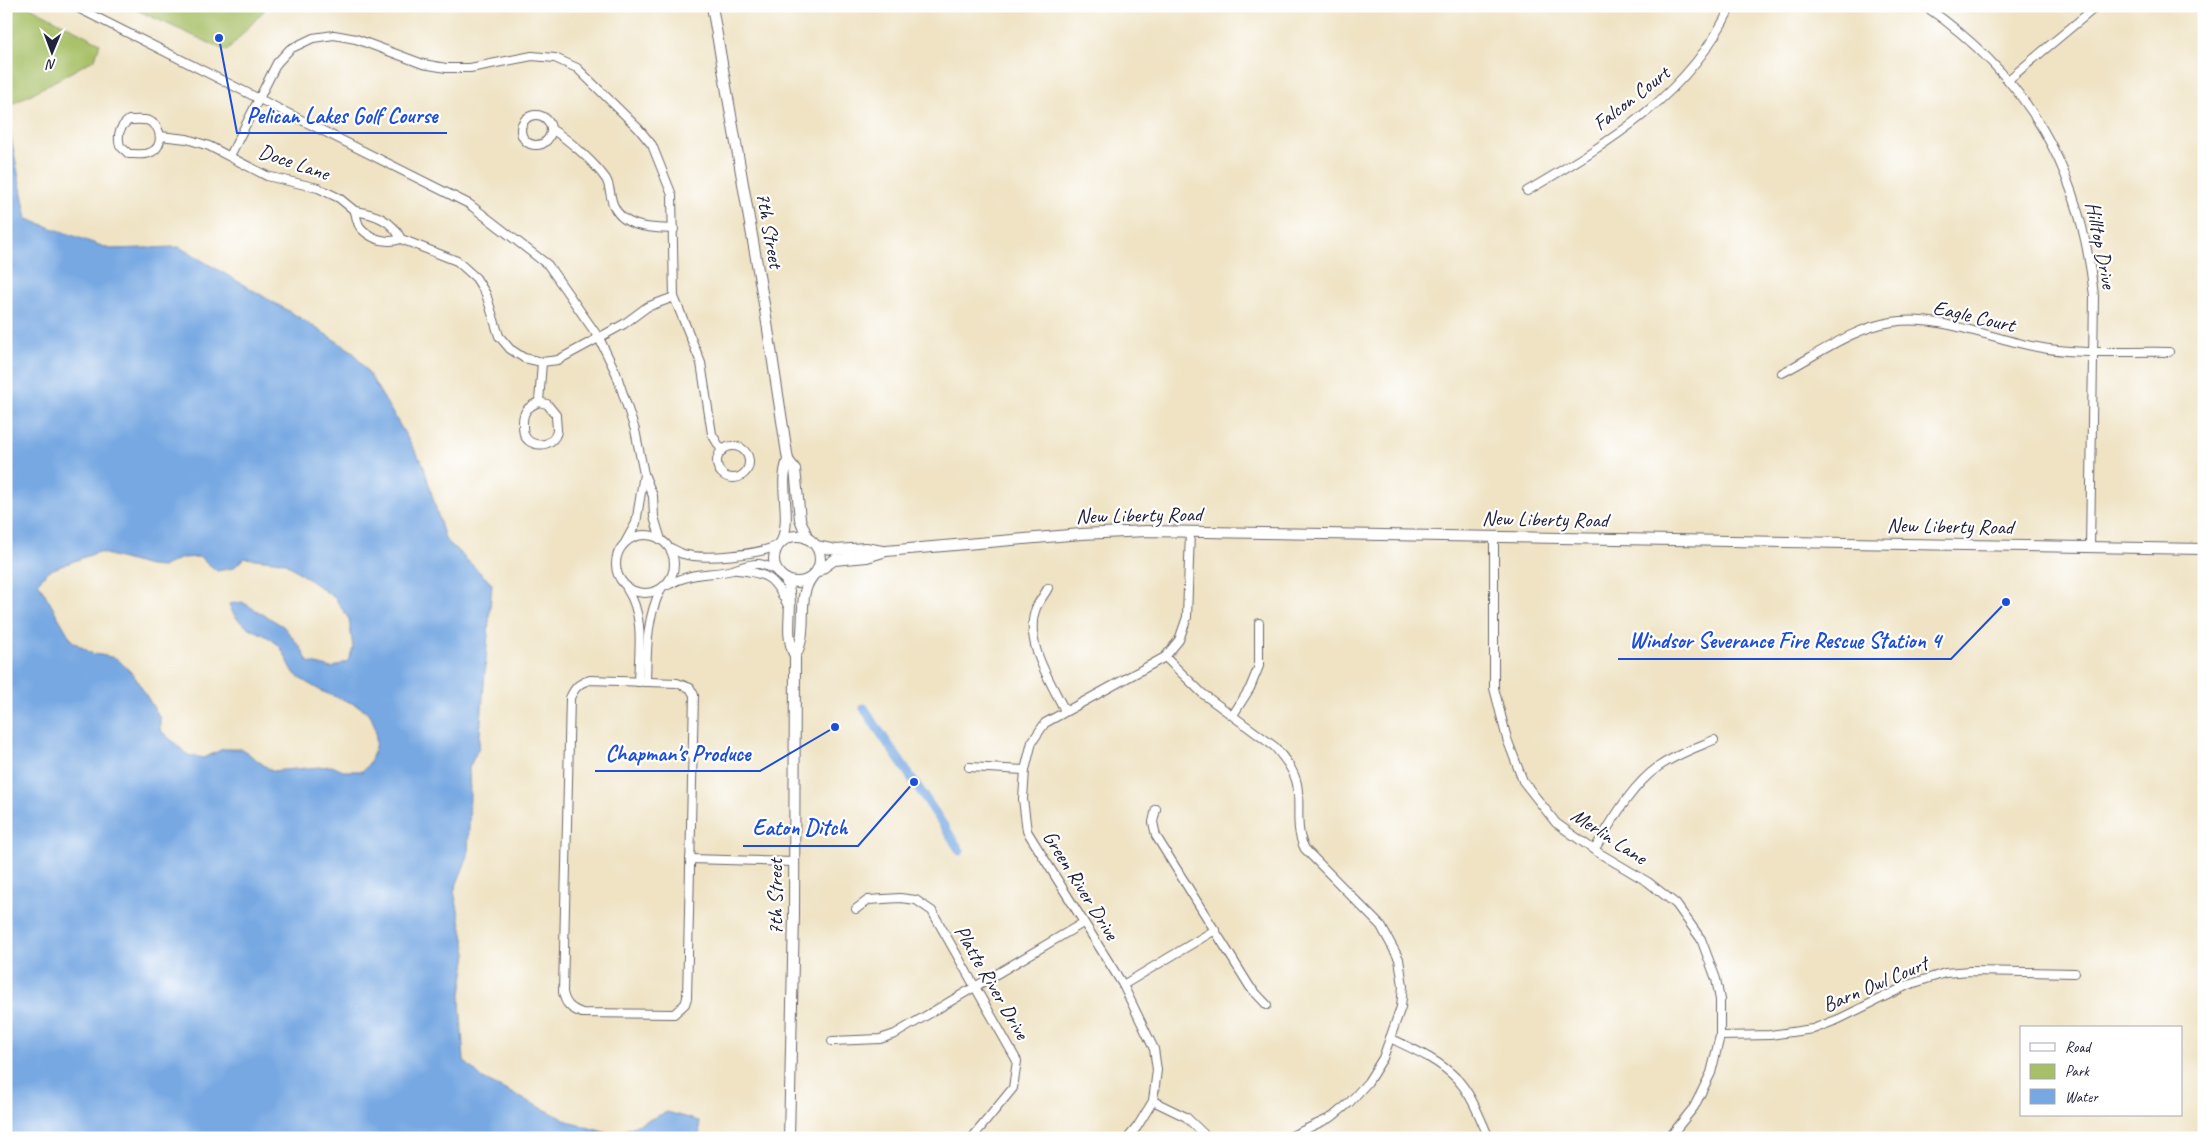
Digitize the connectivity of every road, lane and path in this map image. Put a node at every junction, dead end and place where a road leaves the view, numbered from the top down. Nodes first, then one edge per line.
1 (74, 6) edge
2 (712, 6) edge
3 (1731, 6) edge
4 (1925, 6) edge
5 (2096, 6) edge
6 (2008, 80) junction
7 (258, 99) junction
8 (551, 129) junction
9 (160, 136) junction
10 (230, 156) junction
11 (1527, 191) dead end
12 (355, 211) junction
13 (674, 229) junction
14 (400, 239) junction
15 (674, 297) junction
16 (599, 338) junction
17 (2094, 350) junction
18 (2169, 352) dead end
19 (542, 362) junction
20 (1782, 373) dead end
21 (539, 402) junction
22 (722, 451) junction
23 (788, 460) junction
24 (644, 474) junction
25 (1190, 532) junction
26 (1494, 537) junction
27 (808, 539) junction
28 (661, 540) junction
29 (625, 543) junction
30 (780, 543) junction
31 (668, 546) junction
32 (816, 546) junction
33 (2090, 547) junction
34 (2204, 549) edge
35 (886, 551) junction
36 (732, 570) junction
37 (777, 571) junction
38 (814, 575) junction
39 (786, 579) junction
40 (626, 587) junction
41 (662, 588) junction
42 (1048, 588) dead end
43 (790, 611) junction
44 (1259, 623) dead end
45 (795, 656) junction
46 (1166, 656) junction
47 (642, 682) junction
48 (1065, 711) junction
49 (1233, 715) junction
50 (1714, 740) dead end
51 (969, 767) dead end
52 (1025, 770) junction
53 (1156, 809) dead end
54 (1594, 850) junction
55 (690, 859) junction
56 (794, 862) junction
57 (856, 909) dead end
58 (1083, 923) junction
59 (1215, 930) junction
60 (2075, 973) dead end
61 (1123, 985) junction
62 (975, 986) junction
63 (1267, 1005) dead end
64 (1720, 1036) junction
65 (1390, 1038) junction
66 (832, 1041) dead end
67 (1153, 1102) junction
68 (789, 1138) edge
69 (972, 1138) edge
70 (1128, 1138) edge
71 (1208, 1138) edge
72 (1287, 1138) edge
73 (1489, 1138) edge
74 (1669, 1138) edge

1 - 7 street
2 - 23 street, 7th Street
3 - 11 street, Falcon Court
4 - 6 street, Hilltop Drive
5 - 6 street
6 - 17 street, Hilltop Drive
7 - 10 street
7 - 13 street
7 - 16 street
8 - 8 street
8 - 13 street
9 - 9 street
9 - 10 street, Doce Lane
10 - 12 street, Doce Lane
12 - 14 street, Doce Lane
12 - 14 street, Doce Lane
13 - 15 street
14 - 19 street, Doce Lane
15 - 16 street
15 - 22 street
16 - 19 street
16 - 24 street
17 - 18 street, Eagle Court
17 - 20 street, Eagle Court
17 - 33 street, Hilltop Drive
19 - 21 street
21 - 21 street
22 - 22 street
23 - 27 street, 7th Street
23 - 30 street, 7th Street
24 - 28 street
24 - 29 street
25 - 26 street, New Liberty Road
25 - 35 street, New Liberty Road
25 - 46 street, Green River Drive
26 - 33 street, New Liberty Road
26 - 54 street, Merlin Lane
27 - 30 street
27 - 32 street
28 - 29 street
28 - 31 street
29 - 40 street
30 - 31 street
30 - 37 street
31 - 41 street
32 - 35 street, New Liberty Road
32 - 38 street
33 - 34 street, New Liberty Road
35 - 38 street, New Liberty Road
36 - 37 street
36 - 41 street
36 - 43 street
37 - 39 street
38 - 39 street
38 - 45 street, 7th Street
39 - 43 street, 7th Street
40 - 41 street
40 - 47 street
41 - 47 street
42 - 48 street
43 - 45 street, 7th Street
44 - 49 street
45 - 56 street, 7th Street
46 - 48 street, Green River Drive
46 - 49 street
47 - 55 street
47 - 55 street
48 - 52 street, Green River Drive
49 - 65 street
50 - 54 street
51 - 52 street
52 - 58 street, Green River Drive
53 - 59 street
54 - 64 street, Merlin Lane
55 - 56 street
56 - 68 street, 7th Street
57 - 62 street, Platte River Drive
58 - 61 street, Green River Drive
58 - 62 street
59 - 61 street
59 - 63 street
60 - 64 street, Barn Owl Court
61 - 67 street, Green River Drive
62 - 66 street
62 - 69 street, Platte River Drive
64 - 74 street, Merlin Lane
65 - 72 street
65 - 73 street
67 - 70 street, Green River Drive
67 - 71 street

